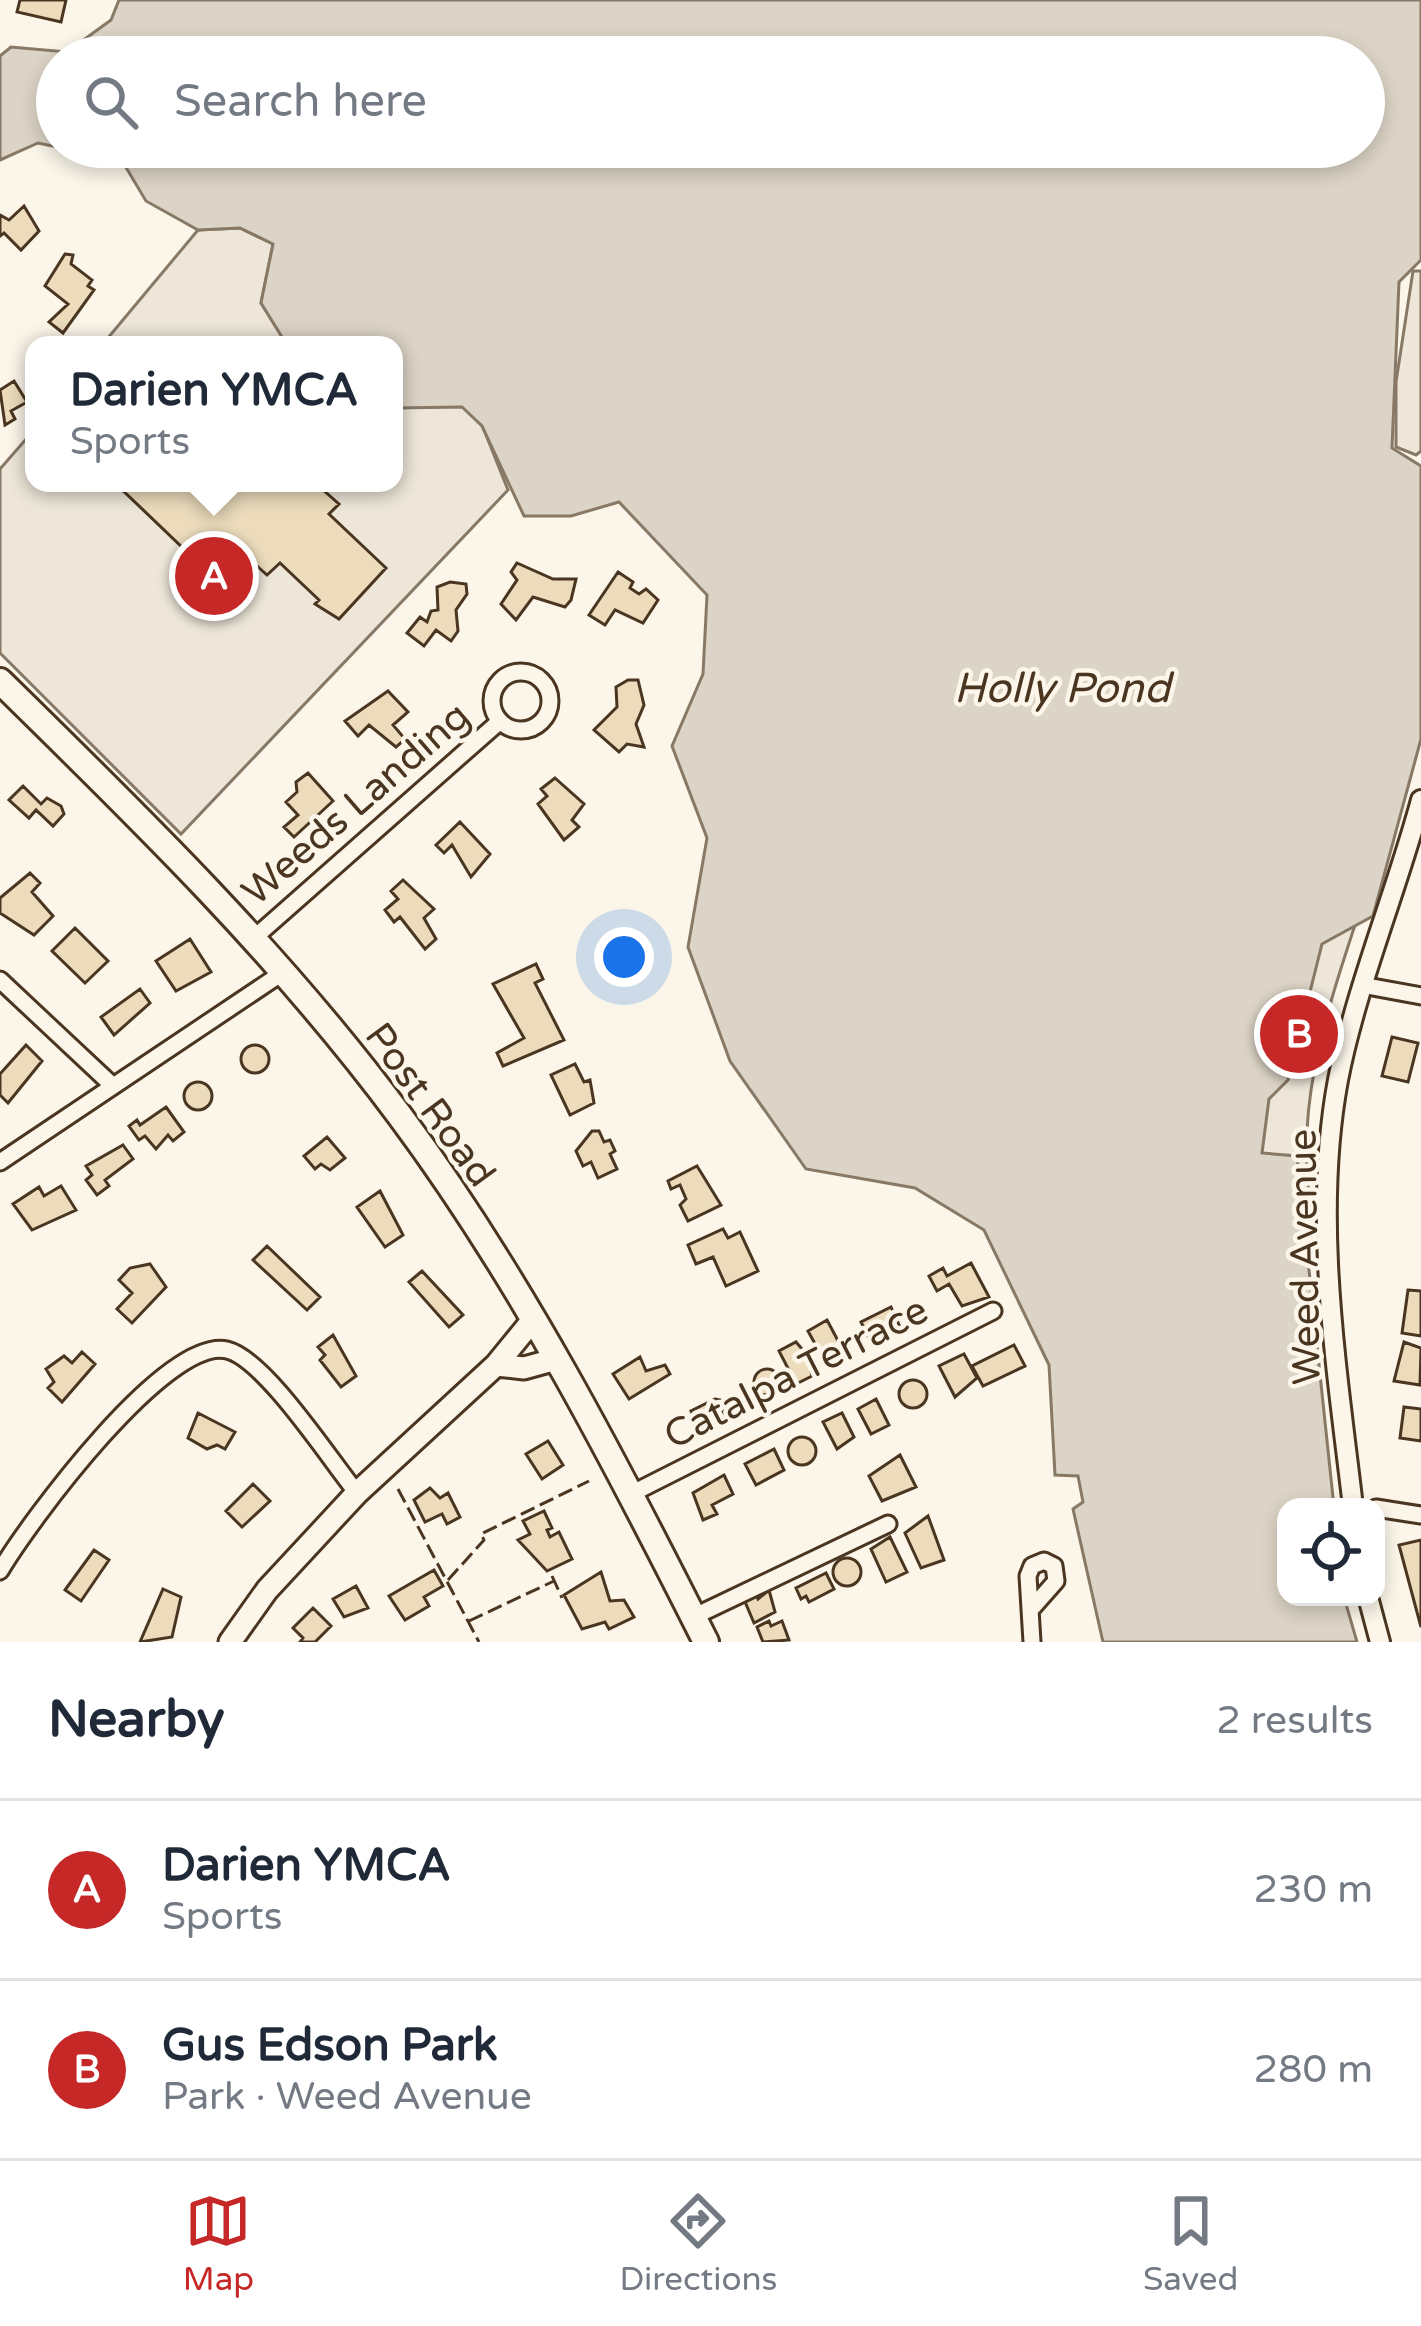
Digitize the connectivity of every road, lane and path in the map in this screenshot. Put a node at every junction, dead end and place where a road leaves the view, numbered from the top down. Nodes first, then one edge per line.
1 (0, 681) edge
2 (500, 721) dead end
3 (1421, 800) edge
4 (255, 937) junction
5 (284, 971) junction
6 (0, 980) edge
7 (1367, 986) junction
8 (1421, 996) edge
9 (112, 1085) junction
10 (0, 1162) edge
11 (993, 1311) dead end
12 (532, 1321) junction
13 (554, 1360) junction
14 (496, 1365) junction
15 (357, 1492) junction
16 (629, 1495) junction
17 (1360, 1498) edge
18 (1385, 1510) edge
19 (1421, 1515) edge
20 (888, 1524) dead end
21 (1, 1568) edge
22 (1034, 1606) dead end
23 (1370, 1606) edge
24 (694, 1617) junction
25 (230, 1642) edge
26 (706, 1642) edge
27 (1032, 1642) edge
28 (1379, 1642) edge

1 - 4 main road, Post Road
2 - 4 street, Weeds Landing
3 - 7 street, Weed Avenue
4 - 5 main road, Post Road
5 - 9 street
5 - 12 main road, Post Road
6 - 9 street
7 - 8 street
7 - 17 street, Weed Avenue
9 - 10 street
11 - 16 street, Catalpa Terrace
12 - 13 main road, Post Road
12 - 14 main road
13 - 14 main road
13 - 16 main road, Post Road
14 - 15 main road
15 - 21 street
15 - 25 main road
16 - 24 main road, Post Road
18 - 19 street
20 - 24 street
22 - 27 street
23 - 28 street
24 - 26 main road, Post Road

